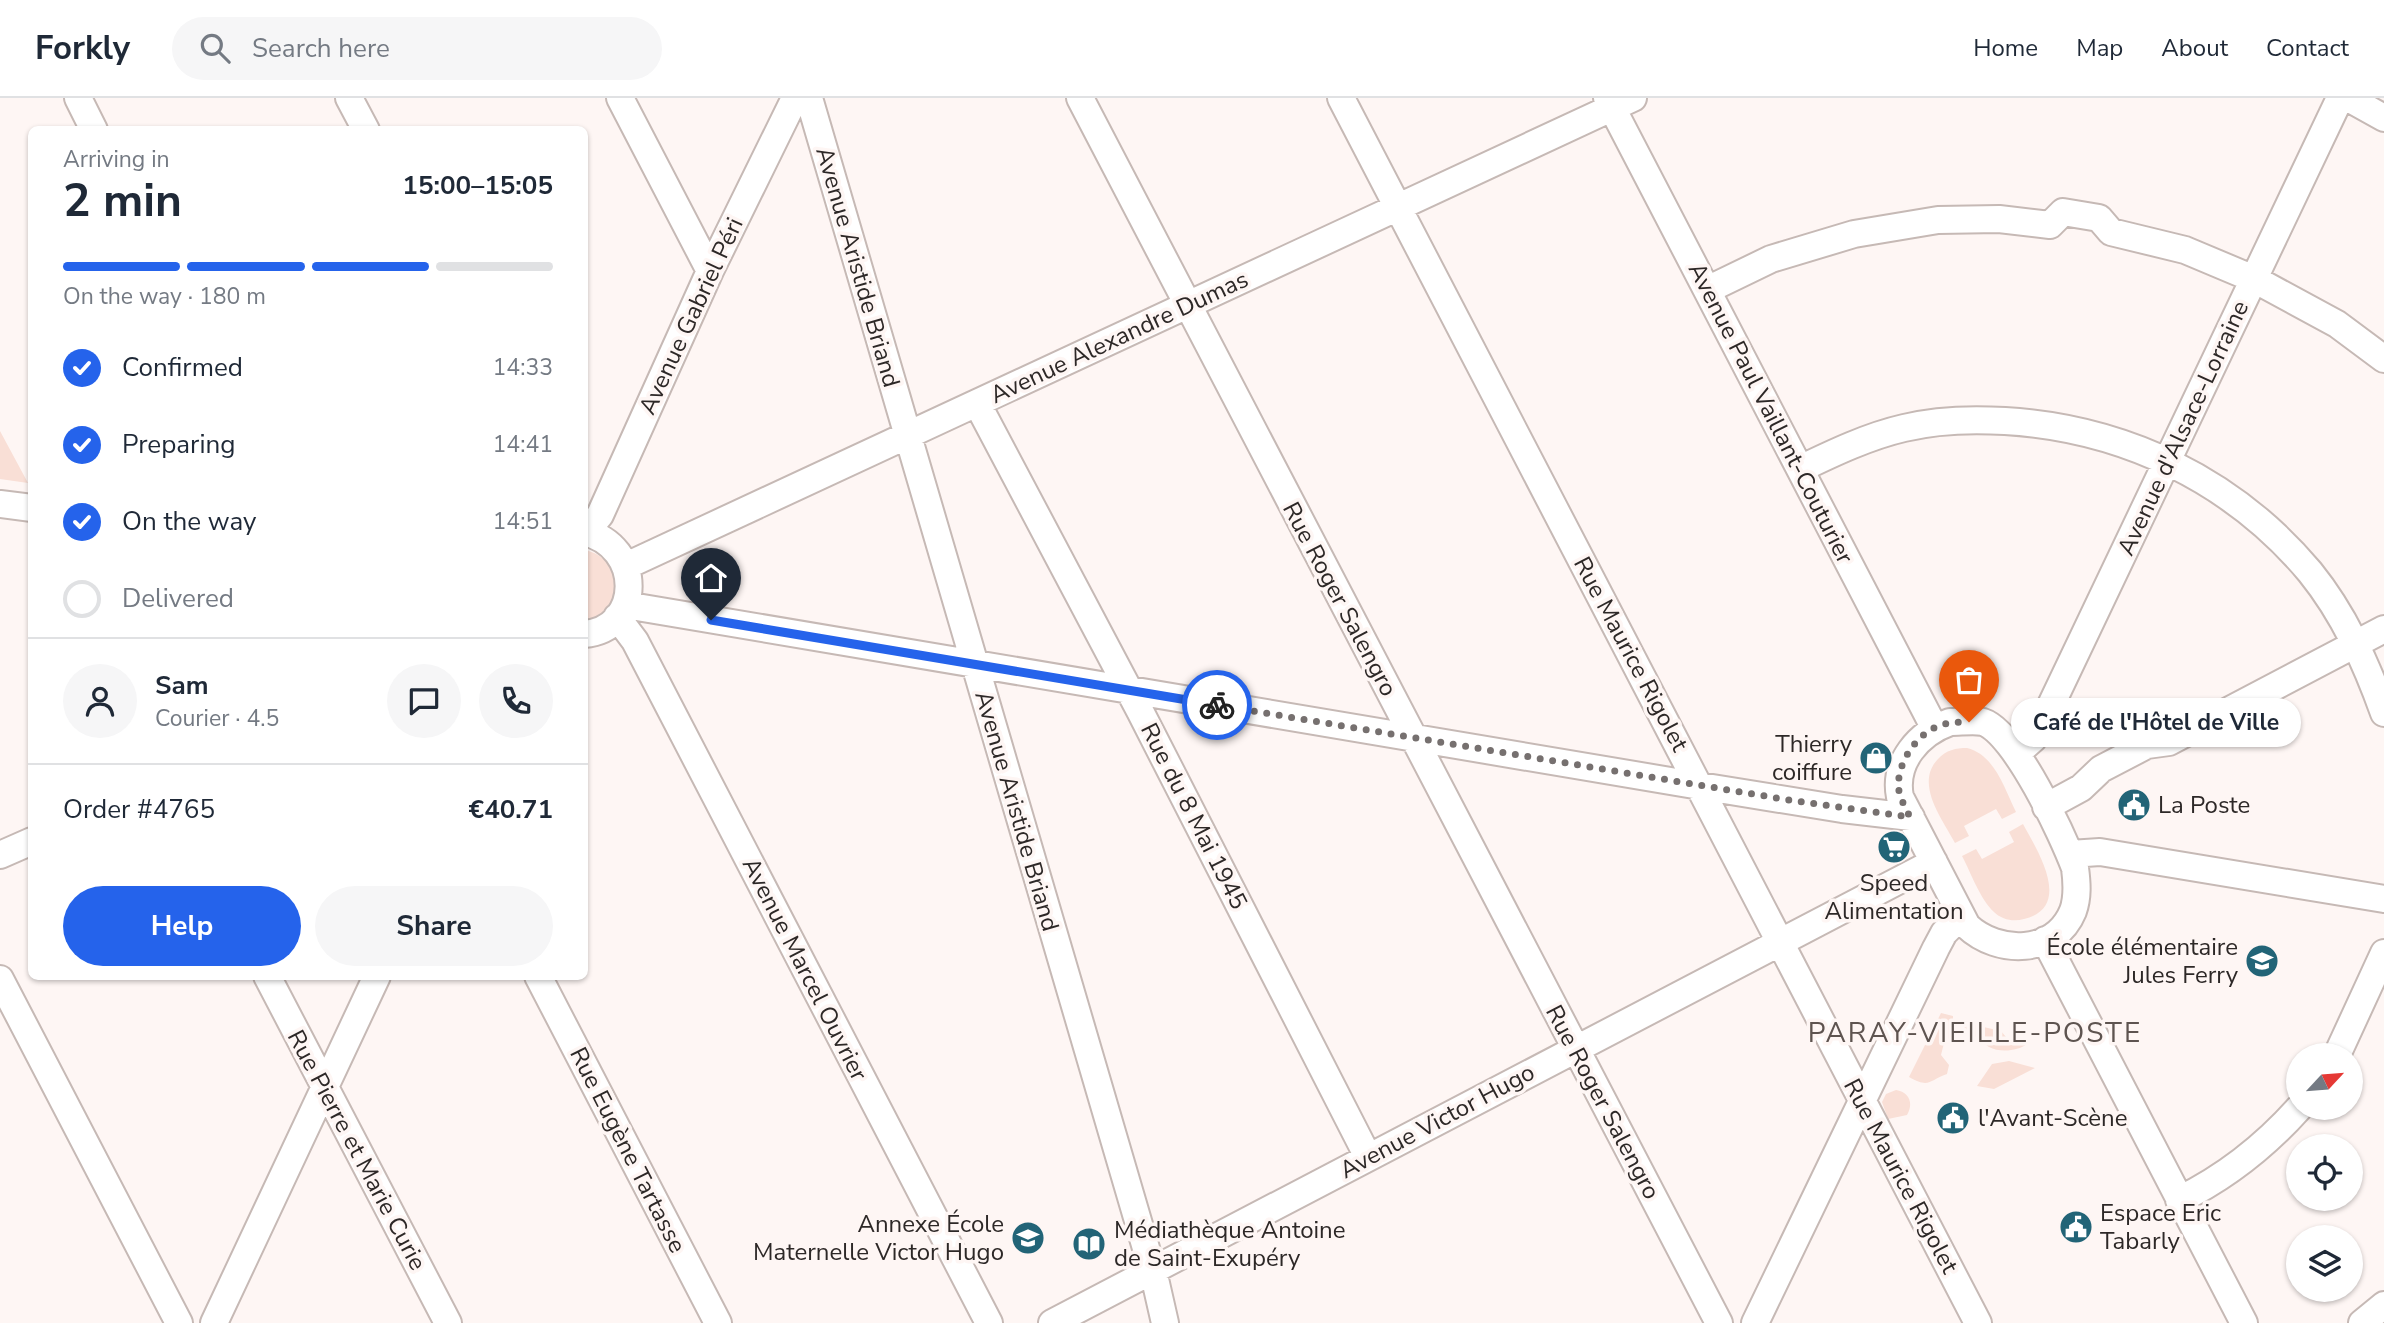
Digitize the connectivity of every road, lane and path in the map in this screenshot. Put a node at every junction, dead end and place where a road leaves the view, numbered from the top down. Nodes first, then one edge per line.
1 (78, 98) edge
2 (349, 98) edge
3 (620, 98) edge
4 (795, 98) edge
5 (808, 98) edge
6 (1080, 98) edge
7 (1341, 98) edge
8 (2340, 98) edge
9 (2347, 98) edge
10 (1617, 101) edge
11 (2384, 118) edge
12 (92, 126) edge
13 (364, 126) edge
14 (1397, 207) junction
15 (710, 271) junction
16 (2254, 279) junction
17 (1707, 290) junction
18 (1186, 306) junction
19 (2384, 359) edge
20 (977, 403) junction
21 (907, 434) junction
22 (2167, 461) junction
23 (1800, 468) junction
24 (588, 529) edge
25 (588, 533) edge
26 (626, 566) junction
27 (621, 611) junction
28 (2384, 629) edge
29 (588, 633) edge
30 (2356, 643) junction
31 (975, 664) junction
32 (1128, 690) junction
33 (2384, 713) edge
34 (1934, 727) junction
35 (1414, 739) junction
36 (2017, 753) junction
37 (1700, 786) junction
38 (2046, 807) junction
39 (1910, 817) junction
40 (28, 843) edge
41 (2070, 854) junction
42 (0, 855) edge
43 (1934, 862) junction
44 (2384, 900) edge
45 (1961, 916) junction
46 (2045, 940) junction
47 (1780, 943) junction
48 (2384, 953) edge
49 (0, 979) edge
50 (269, 980) edge
51 (375, 980) edge
52 (540, 980) edge
53 (2343, 1043) edge
54 (1575, 1049) junction
55 (324, 1086) junction
56 (1862, 1101) junction
57 (2287, 1120) edge
58 (1368, 1157) junction
59 (2179, 1200) junction
60 (1152, 1270) junction
61 (2384, 1306) edge
62 (179, 1323) edge
63 (214, 1323) edge
64 (448, 1323) edge
65 (718, 1323) edge
66 (989, 1323) edge
67 (1052, 1323) edge
68 (1165, 1323) edge
69 (1719, 1323) edge
70 (1755, 1323) edge
71 (1978, 1323) edge
72 (2244, 1323) edge
73 (2362, 1323) edge

1 - 12 street
2 - 13 street
3 - 15 street
4 - 15 street, Avenue Gabriel Péri
5 - 21 street, Avenue Aristide Briand
6 - 18 street, Rue Roger Salengro
7 - 14 street, Rue Maurice Rigolet
8 - 16 street, Avenue d'Alsace-Lorraine
9 - 11 street
10 - 14 street, Avenue Alexandre Dumas
10 - 17 street, Avenue Paul Vaillant-Couturier
14 - 18 street, Avenue Alexandre Dumas
14 - 37 street, Rue Maurice Rigolet
15 - 24 street, Avenue Gabriel Péri
16 - 17 street
16 - 19 street
16 - 22 street, Avenue d'Alsace-Lorraine
17 - 23 street, Avenue Paul Vaillant-Couturier
18 - 20 street, Avenue Alexandre Dumas
18 - 35 street, Rue Roger Salengro
20 - 21 street, Avenue Alexandre Dumas
20 - 32 street, Rue du 8 Mai 1945
21 - 26 street, Avenue Alexandre Dumas
21 - 31 street, Avenue Aristide Briand
22 - 23 street
22 - 30 street
22 - 36 street, Avenue d'Alsace-Lorraine
23 - 34 street, Avenue Paul Vaillant-Couturier
25 - 26 street
26 - 27 street
27 - 29 street
27 - 31 street
27 - 66 street, Avenue Marcel Ouvrier
28 - 30 street
30 - 33 street
30 - 38 street
31 - 32 street
31 - 60 street, Avenue Aristide Briand
32 - 35 street
32 - 58 street, Rue du 8 Mai 1945
34 - 36 street
34 - 39 street
35 - 37 street
35 - 54 street, Rue Roger Salengro
36 - 38 street
37 - 39 street
37 - 47 street, Rue Maurice Rigolet
38 - 41 street
39 - 43 street
40 - 42 street
41 - 44 street
41 - 46 street
43 - 45 street
43 - 47 street, Avenue Victor Hugo
45 - 46 street
45 - 56 street
46 - 59 street
47 - 54 street, Avenue Victor Hugo
47 - 56 street, Rue Maurice Rigolet
48 - 53 street
49 - 62 street
50 - 55 street, Rue Pierre et Marie Curie
51 - 55 street
52 - 65 street, Rue Eugène Tartasse
54 - 58 street, Avenue Victor Hugo
54 - 69 street, Rue Roger Salengro
55 - 63 street
55 - 64 street, Rue Pierre et Marie Curie
56 - 70 street
56 - 71 street, Rue Maurice Rigolet
57 - 59 street
58 - 60 street, Avenue Victor Hugo
59 - 72 street
60 - 67 street, Avenue Victor Hugo
60 - 68 street, Avenue Aristide Briand
61 - 73 street

